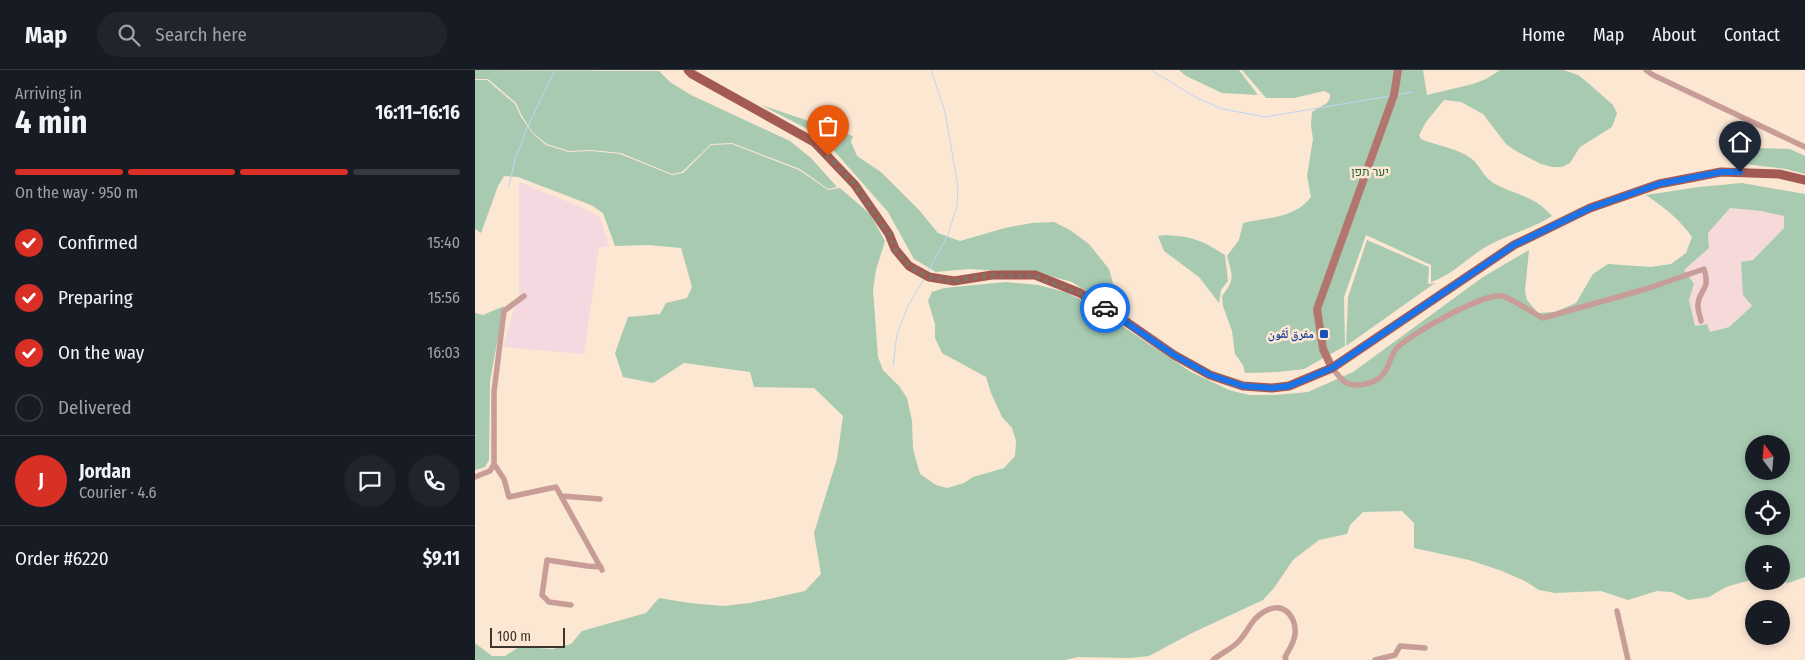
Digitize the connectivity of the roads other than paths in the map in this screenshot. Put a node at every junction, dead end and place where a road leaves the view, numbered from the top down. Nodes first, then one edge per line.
1 (688, 70) edge
2 (1398, 70) edge
3 (1646, 70) edge
4 (1805, 147) edge
5 (1805, 180) edge
6 (524, 296) dead end
7 (1701, 321) dead end
8 (1332, 368) junction
9 (494, 464) junction
10 (475, 477) edge
11 (562, 496) junction
12 (600, 499) dead end
13 (571, 605) dead end
14 (1617, 610) dead end
15 (1425, 648) dead end
16 (1213, 660) edge
17 (1286, 660) edge
18 (1375, 660) edge
19 (1628, 660) edge

1 - 8 main road
2 - 8 main road
3 - 4 street
5 - 8 main road
6 - 9 street
7 - 8 street
9 - 10 street
9 - 11 street
11 - 12 street
11 - 13 street
14 - 19 street
15 - 18 street
16 - 17 street

